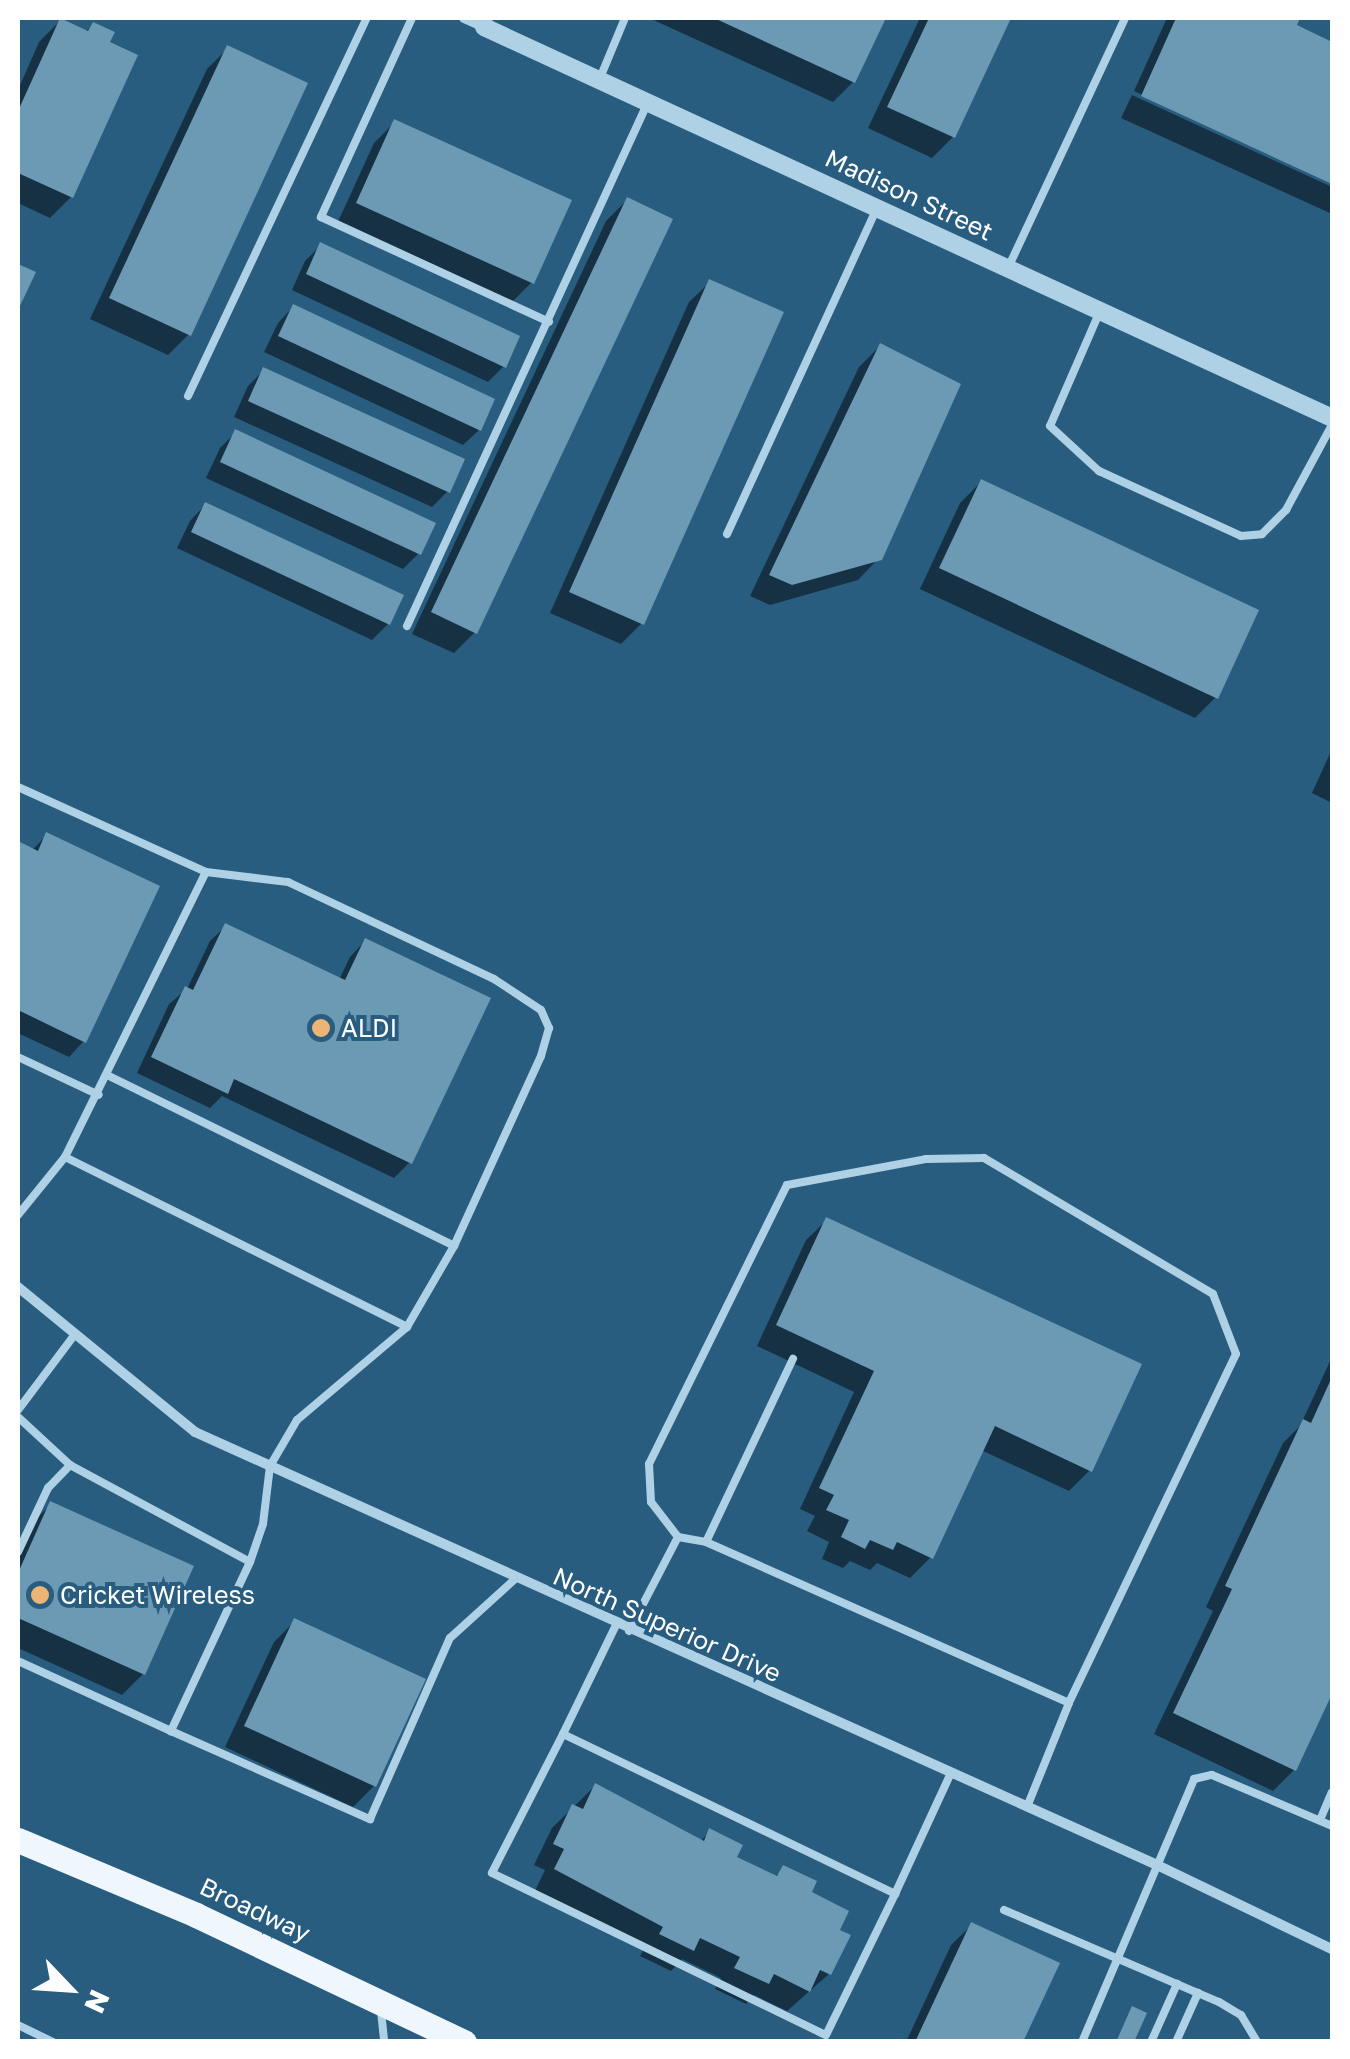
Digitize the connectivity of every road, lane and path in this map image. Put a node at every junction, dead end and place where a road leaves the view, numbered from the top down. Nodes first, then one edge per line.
1 (367, 18) edge
2 (412, 18) edge
3 (464, 18) edge
4 (626, 18) edge
5 (1126, 18) edge
6 (486, 22) edge
7 (599, 80) junction
8 (648, 102) junction
9 (877, 208) junction
10 (1008, 268) junction
11 (1100, 311) junction
12 (549, 322) junction
13 (188, 396) dead end
14 (1332, 422) edge
15 (727, 534) dead end
16 (408, 626) dead end
17 (18, 787) edge
18 (206, 872) junction
19 (18, 1057) edge
20 (108, 1076) junction
21 (99, 1095) junction
22 (65, 1157) junction
23 (18, 1215) edge
24 (454, 1246) junction
25 (18, 1287) edge
26 (407, 1327) junction
27 (75, 1334) junction
28 (794, 1359) dead end
29 (18, 1413) edge
30 (70, 1466) junction
31 (270, 1466) junction
32 (678, 1537) junction
33 (706, 1542) junction
34 (18, 1552) edge
35 (250, 1562) junction
36 (515, 1579) junction
37 (616, 1624) junction
38 (629, 1630) junction
39 (18, 1661) edge
40 (1069, 1703) junction
41 (171, 1731) junction
42 (563, 1734) junction
43 (951, 1773) junction
44 (1332, 1792) edge
45 (1027, 1807) junction
46 (1320, 1820) junction
47 (1332, 1826) edge
48 (18, 1840) edge
49 (1155, 1864) junction
50 (895, 1894) junction
51 (1004, 1910) dead end
52 (1332, 1949) edge
53 (1119, 1960) junction
54 (1177, 1984) junction
55 (1198, 1993) junction
56 (380, 2002) junction
57 (18, 2026) edge
58 (53, 2042) edge
59 (384, 2042) edge
60 (464, 2042) edge
61 (1082, 2042) edge
62 (1151, 2042) edge
63 (1176, 2042) edge
64 (1257, 2042) edge

1 - 13 lane
2 - 12 lane
3 - 6 street, Madison Street
4 - 7 lane
5 - 10 lane
6 - 7 street, Madison Street
7 - 8 street, Madison Street
8 - 9 street, Madison Street
8 - 12 lane
9 - 10 street, Madison Street
9 - 15 lane
10 - 11 street, Madison Street
11 - 14 street, Madison Street
11 - 14 lane
12 - 16 lane
17 - 18 lane
18 - 20 lane
18 - 24 lane
19 - 21 lane
20 - 21 lane
20 - 24 lane
21 - 22 lane
22 - 23 lane
22 - 26 lane
24 - 26 lane
25 - 27 street, North Superior Drive
26 - 31 lane
27 - 29 lane
27 - 31 street, North Superior Drive
28 - 33 lane
29 - 30 lane
30 - 34 lane
30 - 35 lane
31 - 35 lane
31 - 36 street, North Superior Drive
32 - 33 lane
32 - 38 lane
32 - 40 lane
33 - 40 lane
35 - 41 lane
36 - 37 street, North Superior Drive
36 - 41 lane
37 - 38 street, North Superior Drive
37 - 42 lane
38 - 43 street, North Superior Drive
39 - 41 lane
40 - 45 lane
42 - 50 lane
42 - 50 lane
43 - 45 street, North Superior Drive
43 - 50 lane
44 - 46 lane
45 - 49 street, North Superior Drive
46 - 47 lane
46 - 49 lane
48 - 56 main road, Broadway
49 - 52 street, North Superior Drive
49 - 53 lane
51 - 53 lane
53 - 54 lane
53 - 61 lane
54 - 55 lane
54 - 62 lane
55 - 63 lane
55 - 64 lane
56 - 59 lane
56 - 60 main road, Broadway
57 - 58 lane

